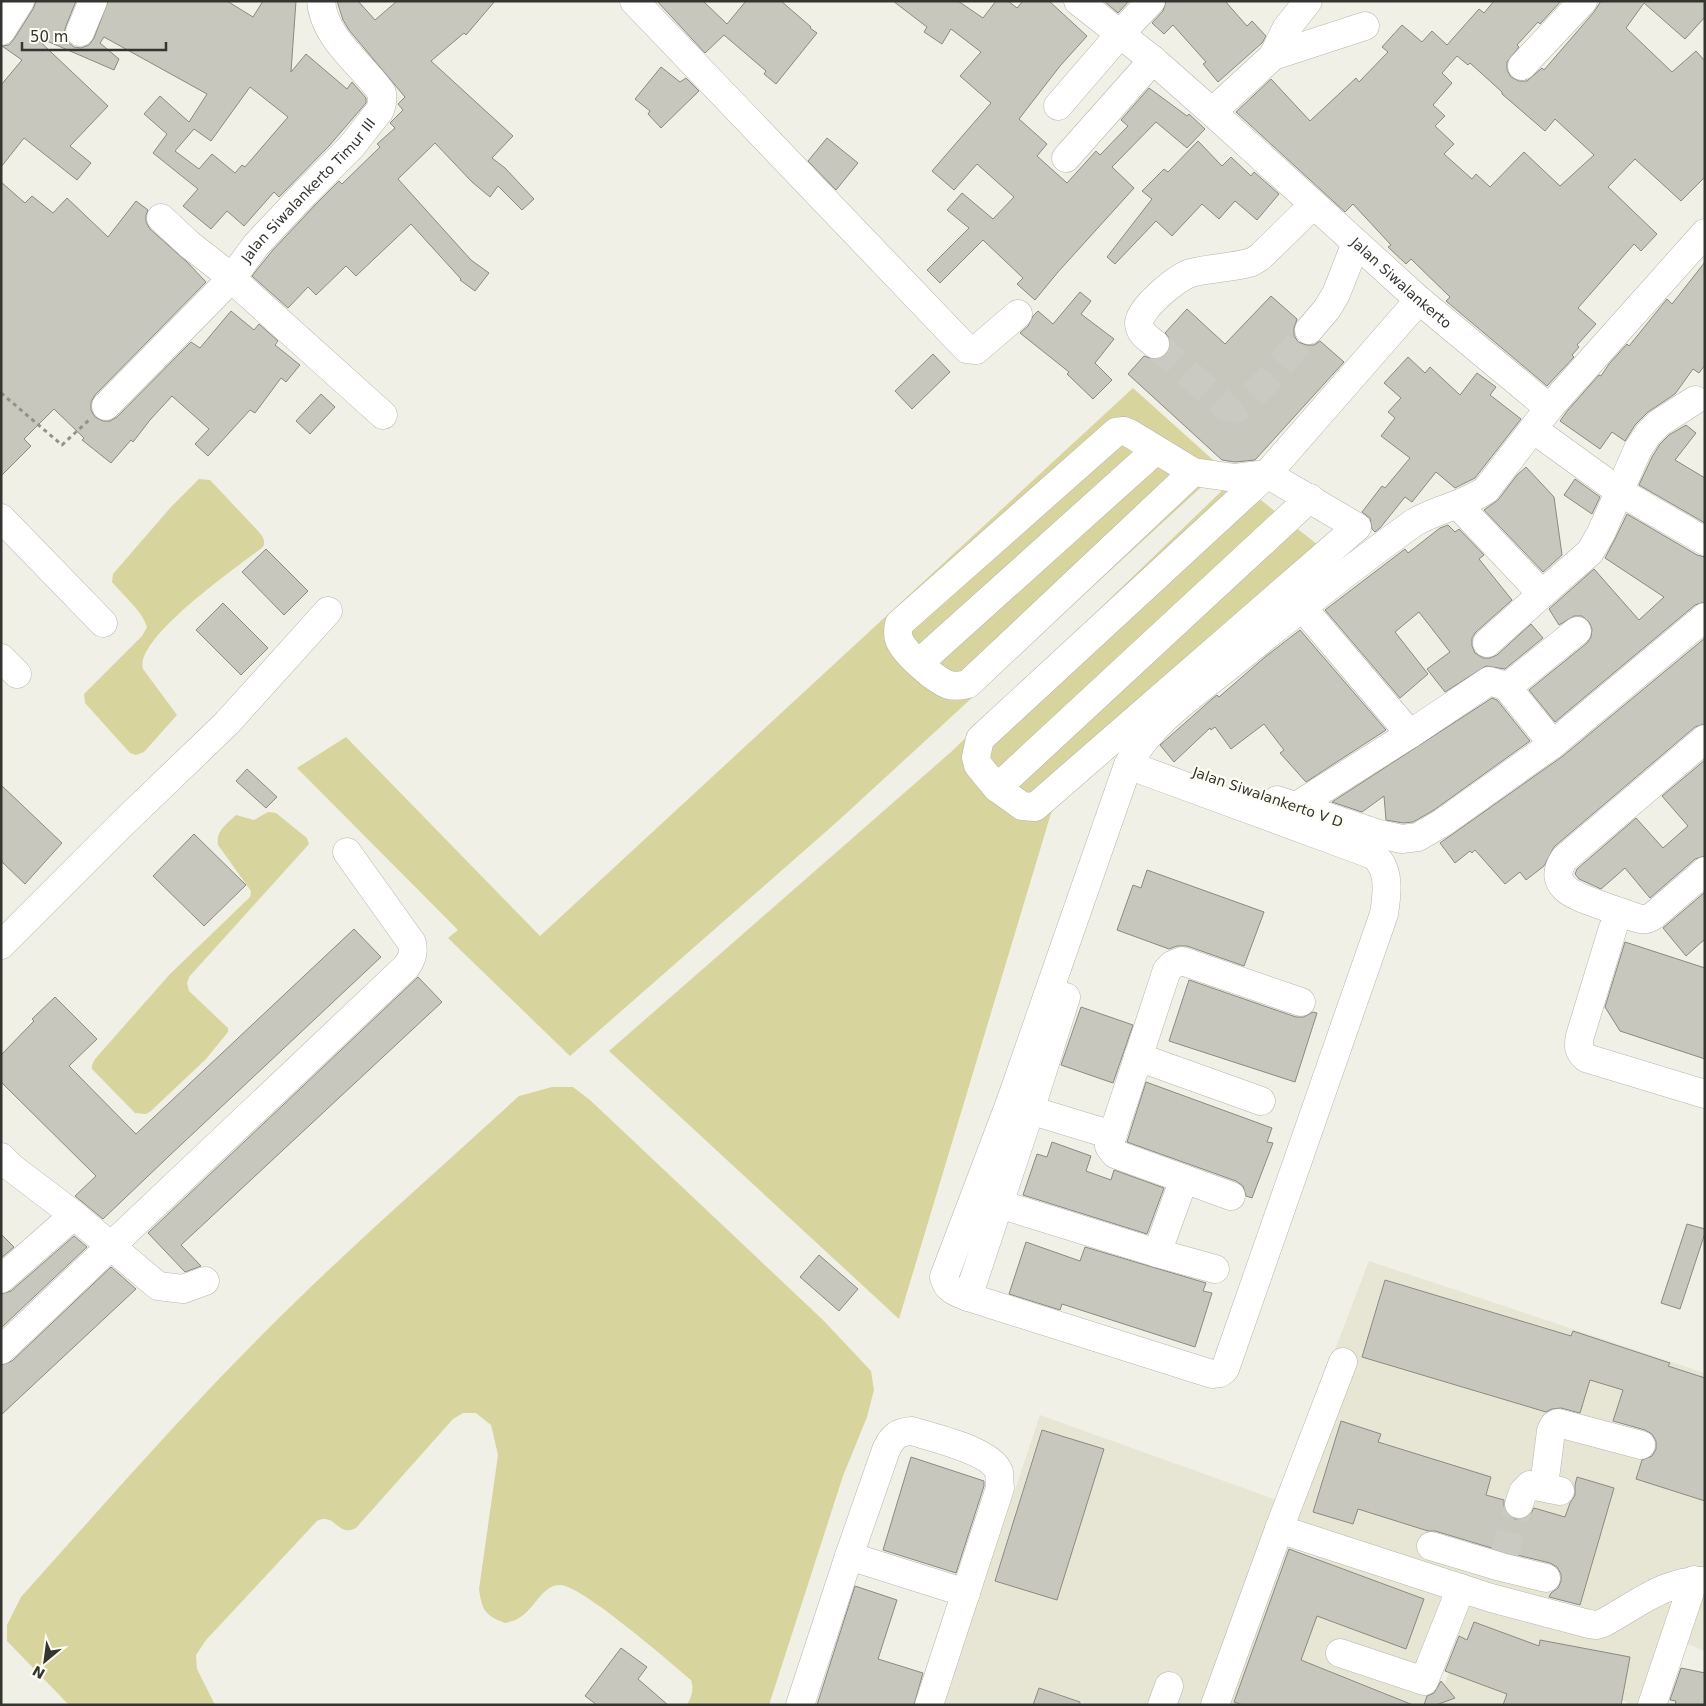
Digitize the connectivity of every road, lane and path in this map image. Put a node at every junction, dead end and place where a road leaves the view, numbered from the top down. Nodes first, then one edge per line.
1 (20, 1) edge
2 (93, 1) edge
3 (321, 1) edge
4 (634, 1) edge
5 (1151, 1) edge
6 (1308, 1) edge
7 (1583, 1) edge
8 (1094, 6) edge
9 (1365, 26) dead end
10 (1, 30) edge
11 (80, 32) dead end
12 (1120, 34) junction
13 (1273, 56) junction
14 (1153, 60) junction
15 (1522, 66) dead end
16 (1058, 106) dead end
17 (1212, 112) junction
18 (1066, 158) dead end
19 (1313, 205) junction
20 (161, 218) dead end
21 (1705, 233) edge
22 (1356, 243) junction
23 (231, 279) junction
24 (1419, 300) junction
25 (1018, 314) dead end
26 (1309, 330) tunnel mouth
27 (1155, 344) tunnel mouth
28 (1, 393) edge
29 (1695, 400) dead end
30 (106, 406) joint
31 (383, 415) dead end
32 (1541, 419) junction
33 (1156, 450) junction
34 (1193, 472) junction
35 (1267, 474) junction
36 (1620, 492) junction
37 (1310, 498) junction
38 (1458, 505) junction
39 (1, 518) edge
40 (1357, 527) junction
41 (1705, 541) edge
42 (1384, 544) junction
43 (1542, 594) junction
44 (1302, 607) junction
45 (328, 612) dead end
46 (1705, 617) edge
47 (103, 623) dead end
48 (1577, 631) dead end
49 (1487, 642) dead end
50 (919, 663) junction
51 (1506, 686) junction
52 (1410, 734) junction
53 (1705, 739) edge
54 (1553, 744) junction
55 (1135, 762) junction
56 (997, 788) junction
57 (1295, 807) junction
58 (347, 852) dead end
59 (1705, 871) edge
60 (1613, 928) dead end
61 (1, 946) edge
62 (1302, 1002) dead end
63 (1580, 1036) junction
64 (1138, 1057) junction
65 (1705, 1076) edge
66 (1705, 1094) edge
67 (1262, 1101) dead end
68 (1020, 1107) junction
69 (1112, 1135) junction
70 (1, 1157) edge
71 (1184, 1179) junction
72 (1231, 1196) dead end
73 (999, 1204) junction
74 (74, 1214) junction
75 (112, 1246) junction
76 (1157, 1253) junction
77 (1215, 1269) dead end
78 (1, 1279) edge
79 (204, 1281) dead end
80 (968, 1297) junction
81 (1, 1350) edge
82 (1344, 1362) dead end
83 (1641, 1445) dead end
84 (1519, 1504) tunnel mouth
85 (1279, 1529) junction
86 (1431, 1546) dead end
87 (849, 1556) junction
88 (1502, 1563) junction
89 (1546, 1578) dead end
90 (1699, 1580) edge
91 (1462, 1588) junction
92 (966, 1593) junction
93 (1491, 1598) junction
94 (1340, 1653) dead end
95 (801, 1704) edge
96 (929, 1705) edge
97 (1214, 1705) edge
98 (1652, 1705) edge

1 - 10 street
2 - 11 street
3 - 23 street, Jalan Siwalankerto Timur III
4 - 25 street
5 - 12 street
6 - 13 street
7 - 15 street
8 - 12 street, Jalan Siwalankerto
9 - 13 street
12 - 14 street, Jalan Siwalankerto
12 - 16 street
13 - 17 street
14 - 17 street, Jalan Siwalankerto
14 - 18 street
17 - 19 street, Jalan Siwalankerto
19 - 22 street, Jalan Siwalankerto
19 - 27 street
20 - 23 street
21 - 32 street
22 - 24 street, Jalan Siwalankerto
22 - 26 street
23 - 30 street, Jalan Siwalankerto Timur III
23 - 31 street
24 - 32 street, Jalan Siwalankerto
24 - 35 street
28 - 30 path
29 - 36 street
32 - 36 street, Jalan Siwalankerto
32 - 38 street
33 - 34 street
33 - 50 street
33 - 50 street
34 - 35 street
34 - 50 street
35 - 37 street
35 - 56 street
36 - 41 street, Jalan Siwalankerto
36 - 43 street
37 - 40 street
37 - 56 street
38 - 42 street
38 - 43 street
39 - 47 street
40 - 42 street
40 - 56 street
42 - 44 street
43 - 49 street
44 - 52 street
44 - 55 street
45 - 61 street
46 - 54 street
48 - 51 street
51 - 52 street
51 - 54 street
52 - 57 street
53 - 59 street
54 - 57 street, Jalan Siwalankerto V D
55 - 57 street, Jalan Siwalankerto V D
55 - 68 street
55 - 80 street
58 - 75 street
60 - 63 street
62 - 64 street
63 - 65 street
63 - 66 street
64 - 67 street
64 - 69 street
68 - 69 street
68 - 73 street
68 - 80 street
69 - 71 street
70 - 74 street
71 - 72 street
71 - 76 street
73 - 76 street
73 - 80 street
74 - 75 street
74 - 78 street
75 - 79 street
75 - 81 street
76 - 77 street
82 - 85 street
83 - 84 street
85 - 91 street
85 - 97 street
86 - 88 street
87 - 92 street
87 - 92 street
87 - 95 street
88 - 89 street
88 - 93 street
90 - 93 street
90 - 98 street
91 - 93 street
91 - 94 street
92 - 96 street

